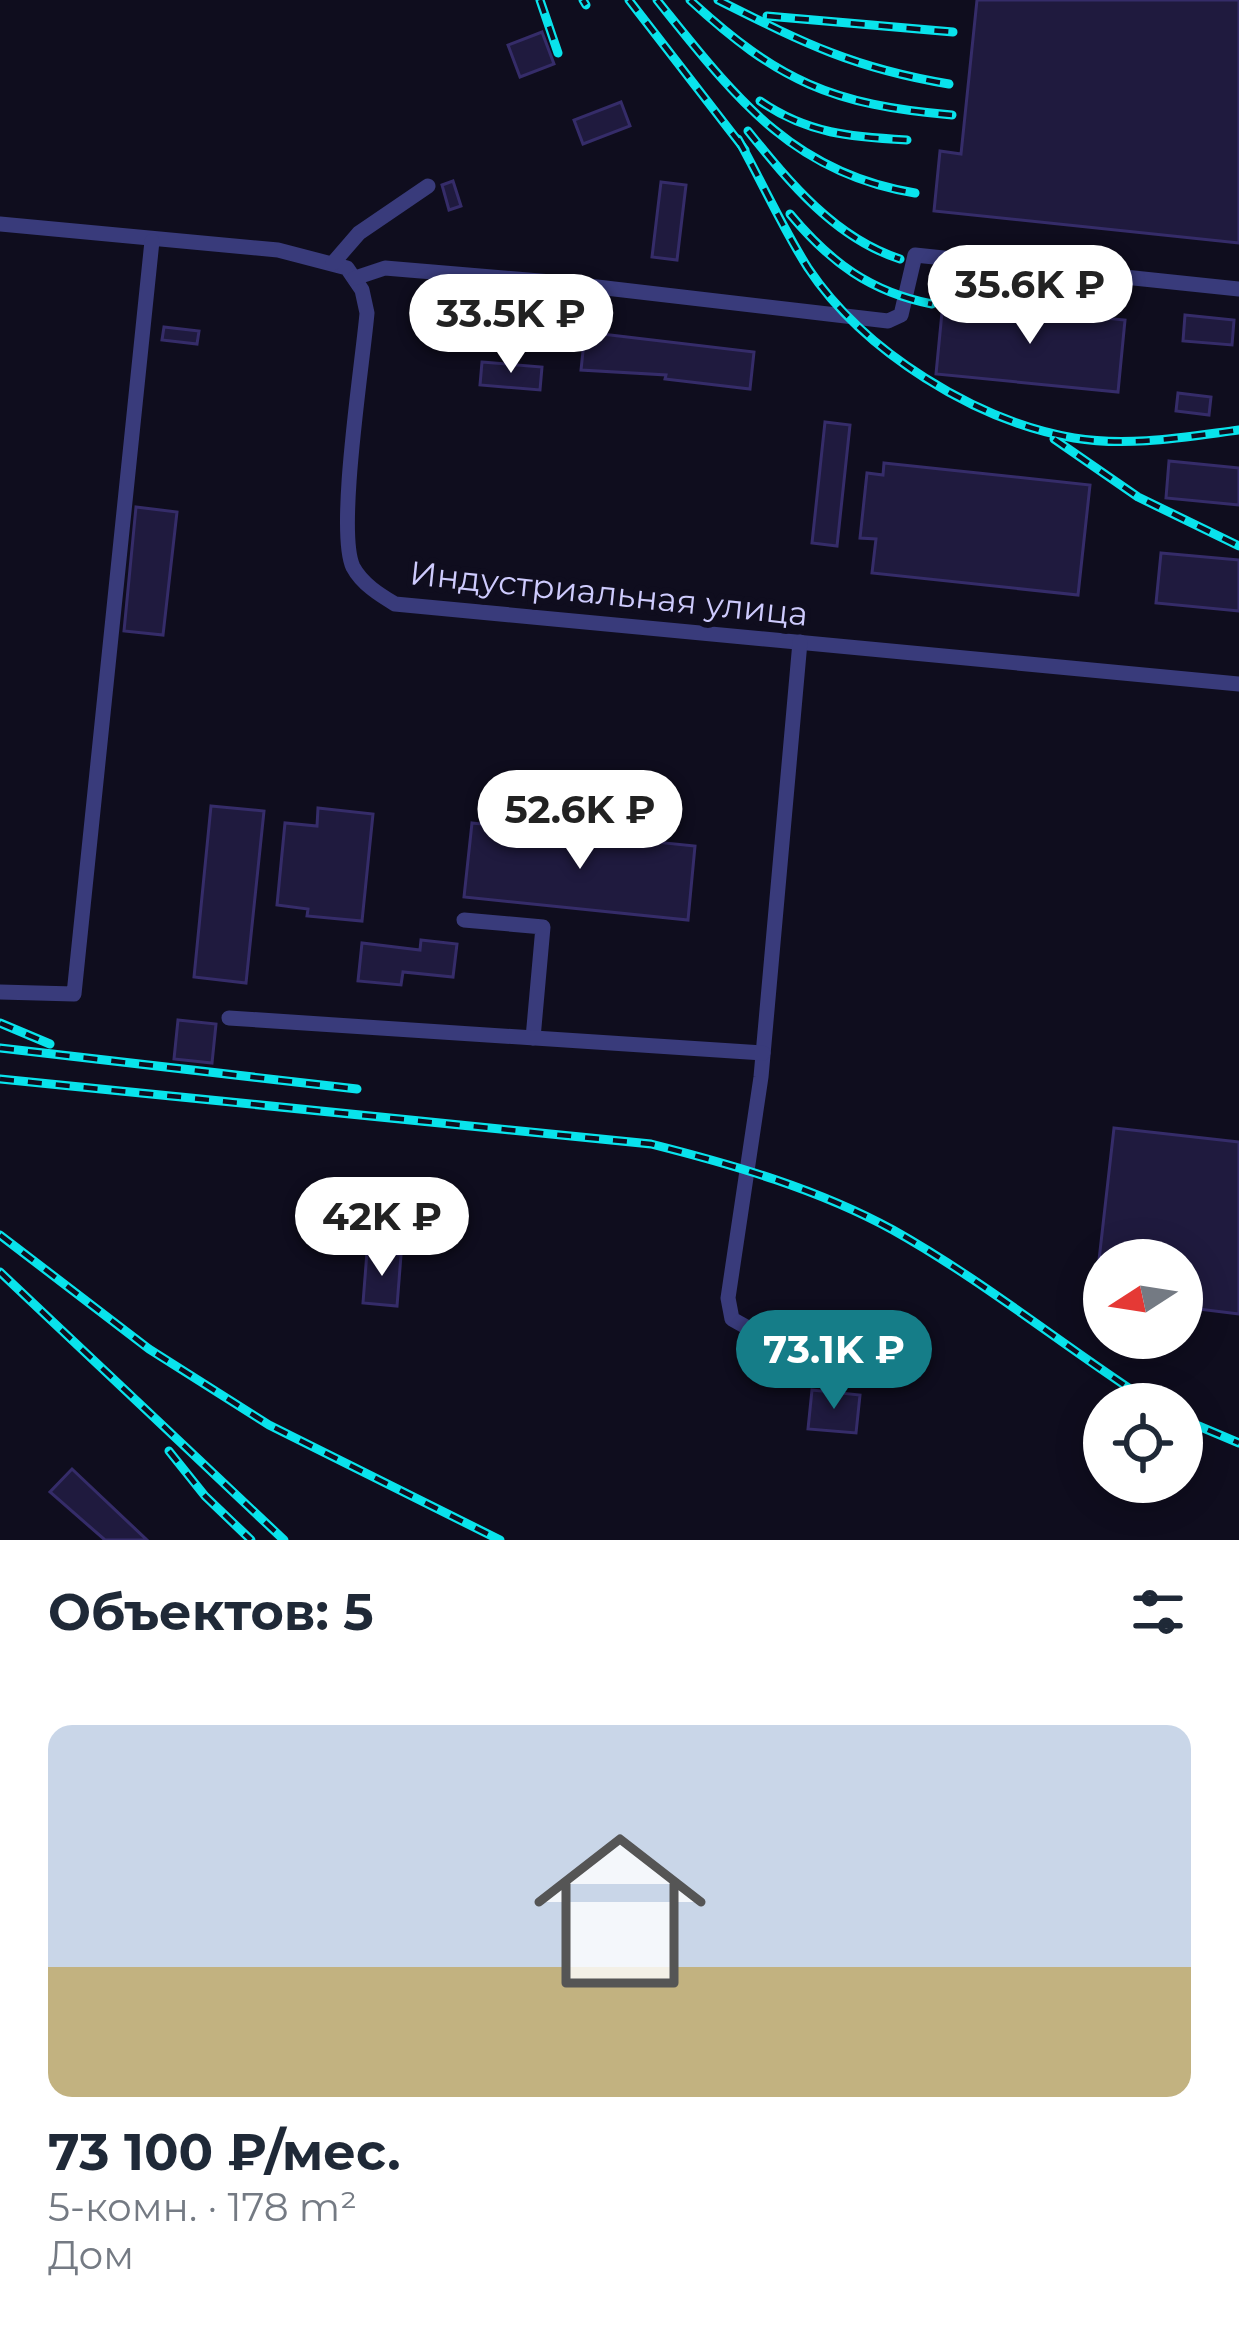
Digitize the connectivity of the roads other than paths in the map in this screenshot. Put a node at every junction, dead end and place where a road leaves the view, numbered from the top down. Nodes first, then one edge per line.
1 (428, 186) dead end
2 (0, 224) edge
3 (152, 241) junction
4 (333, 263) junction
5 (355, 278) junction
6 (1239, 289) edge
7 (800, 642) junction
8 (1239, 684) edge
9 (464, 920) dead end
10 (0, 992) edge
11 (229, 1018) dead end
12 (533, 1038) junction
13 (763, 1053) junction
14 (856, 1365) dead end

1 - 4 street
2 - 3 street
3 - 4 street
3 - 10 street
4 - 5 street
5 - 6 street
5 - 7 street, Индустриальная улица
7 - 8 street, Индустриальная улица
7 - 13 street
9 - 12 street
11 - 12 street
12 - 13 street
13 - 14 street

